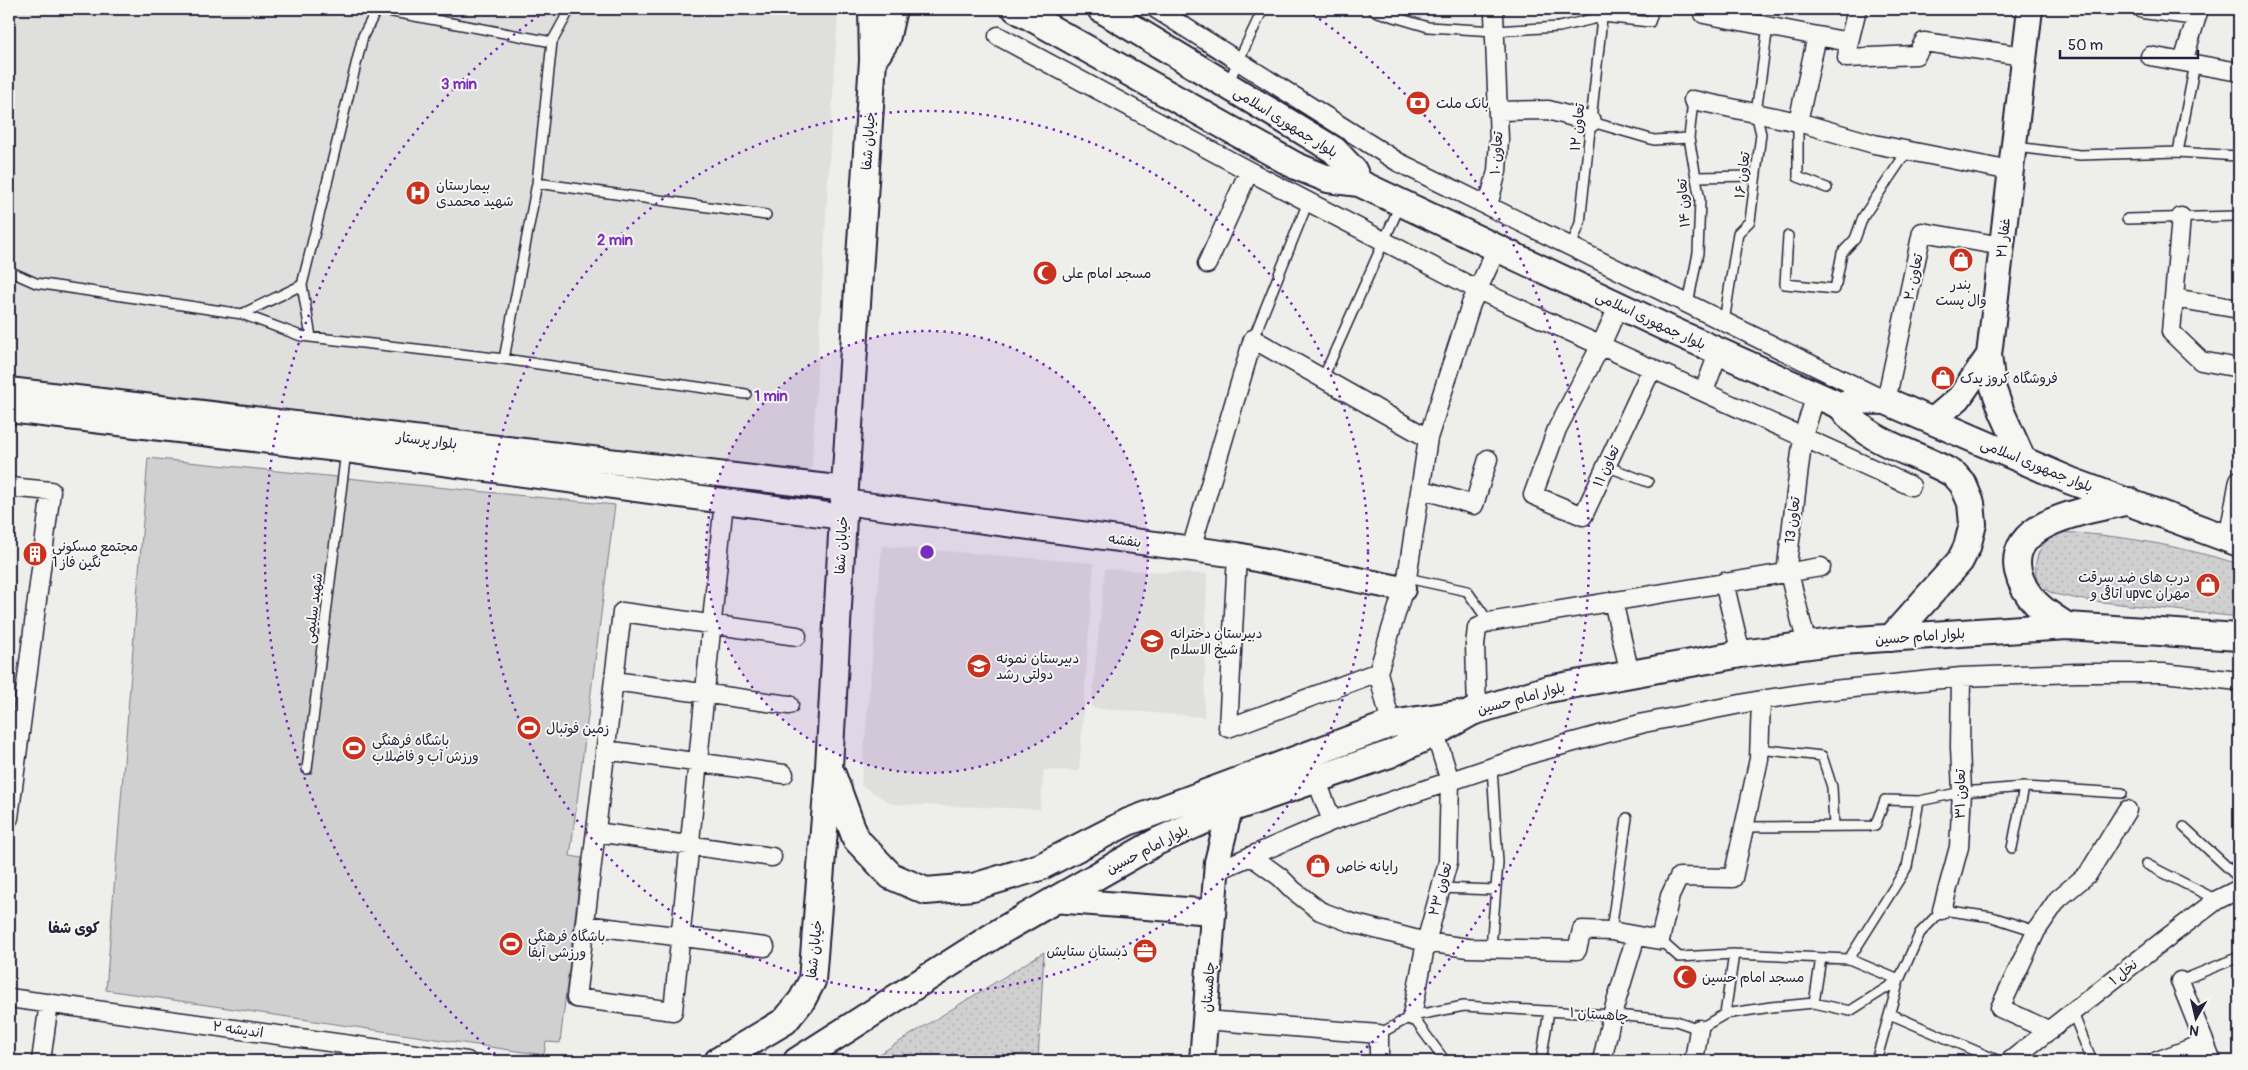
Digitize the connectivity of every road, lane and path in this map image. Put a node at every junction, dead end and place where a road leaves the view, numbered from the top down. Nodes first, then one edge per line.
1 (377, 9) edge
2 (570, 9) edge
3 (872, 9) edge
4 (893, 9) edge
5 (1016, 9) edge
6 (1101, 9) edge
7 (1156, 9) edge
8 (1263, 9) edge
9 (1495, 9) edge
10 (1654, 9) edge
11 (1705, 9) edge
12 (1857, 9) edge
13 (2030, 9) edge
14 (2143, 9) edge
15 (1374, 11) dead end
16 (2198, 12) edge
17 (1602, 13) edge
18 (1768, 26) junction
19 (1495, 32) junction
20 (998, 36) dead end
21 (1817, 36) junction
22 (552, 42) junction
23 (1848, 42) junction
24 (2024, 56) junction
25 (2150, 56) dead end
26 (873, 60) junction
27 (1240, 61) junction
28 (2189, 63) junction
29 (2239, 72) edge
30 (1228, 85) junction
31 (1693, 100) joint
32 (1498, 111) junction
33 (1756, 113) junction
34 (1592, 122) junction
35 (1798, 122) junction
36 (1689, 138) junction
37 (2014, 146) junction
38 (1908, 150) junction
39 (2178, 152) junction
40 (2237, 156) dead end
41 (1296, 166) junction
42 (1249, 171) junction
43 (2011, 171) junction
44 (1756, 176) junction
45 (1696, 177) junction
46 (537, 183) junction
47 (1359, 183) junction
48 (1827, 188) dead end
49 (1284, 189) junction
50 (1308, 202) junction
51 (1401, 203) junction
52 (1488, 206) junction
53 (766, 215) dead end
54 (2236, 216) dead end
55 (2181, 217) junction
56 (2127, 220) dead end
57 (1788, 236) dead end
58 (1384, 241) junction
59 (2002, 246) junction
60 (1571, 247) junction
61 (1497, 248) junction
62 (1207, 264) dead end
63 (9, 271) edge
64 (302, 285) junction
65 (1478, 290) junction
66 (2174, 298) junction
67 (1688, 304) junction
68 (1619, 306) junction
69 (2239, 309) edge
70 (242, 314) junction
71 (1724, 322) junction
72 (311, 337) junction
73 (1253, 339) junction
74 (1601, 345) junction
75 (1719, 351) junction
76 (1989, 355) junction
77 (504, 359) junction
78 (1652, 368) junction
79 (2239, 368) edge
80 (1323, 378) junction
81 (9, 390) edge
82 (1704, 392) junction
83 (746, 394) dead end
84 (1816, 395) junction
85 (1886, 401) junction
86 (1841, 406) junction
87 (9, 410) edge
88 (1932, 421) junction
89 (1803, 436) junction
90 (1428, 438) junction
91 (348, 441) junction
92 (1880, 441) junction
93 (1488, 459) dead end
94 (2024, 461) junction
95 (1860, 464) junction
96 (1606, 466) junction
97 (2239, 480) edge
98 (1648, 482) dead end
99 (1911, 486) dead end
100 (9, 487) edge
101 (1421, 489) junction
102 (724, 501) junction
103 (2129, 501) junction
104 (844, 502) junction
105 (2234, 541) edge
106 (1191, 549) junction
107 (1237, 555) junction
108 (1821, 567) dead end
109 (1788, 572) junction
110 (1724, 582) junction
111 (1405, 584) junction
112 (1613, 601) junction
113 (1489, 622) junction
114 (713, 624) junction
115 (2067, 626) junction
116 (798, 636) dead end
117 (2239, 637) edge
118 (1891, 638) junction
119 (1807, 645) junction
120 (1741, 654) junction
121 (1378, 672) junction
122 (1630, 674) junction
123 (1961, 677) junction
124 (614, 681) junction
125 (2239, 681) edge
126 (706, 692) junction
127 (1761, 700) junction
128 (789, 705) dead end
129 (1474, 711) junction
130 (1391, 724) junction
131 (1435, 733) junction
132 (1759, 749) junction
133 (605, 750) junction
134 (698, 762) junction
135 (829, 767) junction
136 (1492, 767) junction
137 (307, 769) dead end
138 (784, 774) dead end
139 (1316, 779) junction
140 (1450, 782) junction
141 (2024, 787) junction
142 (1962, 792) junction
143 (1919, 801) junction
144 (2125, 802) joint
145 (1230, 809) junction
146 (9, 818) edge
147 (1628, 818) dead end
148 (1332, 821) junction
149 (1834, 826) junction
150 (1743, 827) junction
151 (2184, 827) dead end
152 (596, 832) junction
153 (690, 846) junction
154 (2012, 848) dead end
155 (1251, 856) junction
156 (772, 857) dead end
157 (2146, 864) dead end
158 (1216, 872) junction
159 (2239, 878) edge
160 (1440, 888) junction
161 (2239, 889) edge
162 (1495, 890) junction
163 (1054, 900) junction
164 (2217, 900) junction
165 (1942, 910) junction
166 (1213, 912) junction
167 (585, 925) junction
168 (1611, 931) junction
169 (2036, 931) junction
170 (1636, 936) junction
171 (681, 937) junction
172 (1660, 940) junction
173 (1426, 942) junction
174 (765, 947) dead end
175 (1491, 948) junction
176 (1734, 954) junction
177 (2239, 956) edge
178 (1821, 958) junction
179 (1849, 959) junction
180 (1899, 980) junction
181 (2180, 981) joint
182 (9, 998) edge
183 (50, 1003) junction
184 (1814, 1003) junction
185 (1549, 1011) junction
186 (2073, 1013) junction
187 (1725, 1014) junction
188 (1890, 1014) junction
189 (1612, 1015) junction
190 (1412, 1016) junction
191 (1205, 1020) junction
192 (1699, 1029) junction
193 (2050, 1030) junction
194 (1378, 1034) junction
195 (2205, 1043) junction
196 (41, 1061) edge
197 (467, 1061) edge
198 (718, 1061) edge
199 (797, 1061) edge
200 (1202, 1061) edge
201 (1379, 1061) edge
202 (1445, 1061) edge
203 (1540, 1061) edge
204 (1602, 1061) edge
205 (1694, 1061) edge
206 (1876, 1061) edge
207 (1999, 1061) edge
208 (2010, 1061) edge
209 (2092, 1061) edge
210 (2156, 1061) edge
211 (2212, 1061) edge

1 - 22 lane
1 - 64 lane
2 - 22 lane
3 - 26 main road
4 - 26 main road
5 - 41 main road
6 - 30 main road, بلوار جمهوری اسلامی
7 - 27 street
8 - 27 lane
9 - 19 street, تعاون ۱۰
10 - 17 lane
11 - 18 street
12 - 23 street
13 - 24 street, غفار ۲۱
14 - 16 street
15 - 19 lane
16 - 28 street
17 - 19 lane
17 - 34 lane, تعاون ۱۲
18 - 21 street
18 - 33 lane, تعاون ۱۶
19 - 32 street, تعاون ۱۰
20 - 42 street
21 - 23 street
21 - 35 street
22 - 46 lane
23 - 24 street
24 - 37 street, غفار ۲۱
25 - 28 street
26 - 104 main road, خیابان شفا
27 - 30 lane
27 - 52 street
28 - 29 street
28 - 39 lane
30 - 47 main road, بلوار جمهوری اسلامی
31 - 33 street
31 - 36 lane, تعاون ۱۴
32 - 34 street
32 - 52 street, تعاون ۱۰
33 - 35 street
33 - 44 lane, تعاون ۱۶
34 - 36 lane
34 - 60 lane, تعاون ۱۲
35 - 38 street
35 - 48 lane
36 - 45 lane, تعاون ۱۴
37 - 39 lane
37 - 43 street, غفار ۲۱
38 - 43 street
38 - 57 lane
39 - 40 lane
41 - 47 main road
41 - 49 street
42 - 49 street
42 - 62 street
43 - 59 street, غفار ۲۱
44 - 45 lane
44 - 71 lane, تعاون ۱۶
45 - 67 lane, تعاون ۱۴
46 - 53 lane
46 - 77 lane
47 - 51 main road, بلوار جمهوری اسلامی
49 - 50 street
50 - 58 street
50 - 73 lane
51 - 58 lane
51 - 61 main road, بلوار جمهوری اسلامی
52 - 60 street
54 - 55 lane
55 - 56 lane
55 - 66 street
58 - 65 street
58 - 80 lane
59 - 76 street, غفار ۲۱
59 - 85 street, تعاون ۲۰
60 - 67 street
61 - 65 street
61 - 68 main road, بلوار جمهوری اسلامی
63 - 70 lane
64 - 70 lane
64 - 72 lane
65 - 74 street
65 - 90 street
66 - 69 street
66 - 79 street
67 - 71 street
68 - 74 street
68 - 75 main road, بلوار جمهوری اسلامی
70 - 72 lane
71 - 85 street
72 - 77 lane
73 - 80 street
73 - 106 street
74 - 78 street
74 - 96 street, تعاون ۱۱
75 - 82 street
75 - 84 main road, بلوار جمهوری اسلامی
76 - 88 street
76 - 94 street, غفار ۲۱
77 - 83 lane
78 - 82 street
78 - 96 street, تعاون ۱۱
80 - 90 street
81 - 91 street, بلوار پرستار
82 - 89 street
84 - 86 main road, بلوار جمهوری اسلامی
84 - 89 street, تعاون 13
85 - 86 main road, بلوار جمهوری اسلامی
85 - 88 main road, بلوار جمهوری اسلامی
86 - 92 main road
87 - 91 street, بلوار پرستار
88 - 94 main road, بلوار جمهوری اسلامی
89 - 95 street
89 - 109 street, تعاون 13
90 - 101 street
91 - 102 street, بلوار پرستار
91 - 104 street, بلوار پرستار
91 - 137 lane, شهید سلیمی
92 - 95 street
92 - 118 main road
93 - 101 street
94 - 103 main road, بلوار جمهوری اسلامی
95 - 99 street
96 - 98 lane
97 - 105 street
100 - 146 street
101 - 111 street
102 - 104 street, بلوار پرستار
102 - 114 street
103 - 105 main road, بلوار جمهوری اسلامی
103 - 115 main road
104 - 106 street, بنفشه
104 - 135 main road, خیابان شفا
106 - 107 street, بنفشه
107 - 111 street, بنفشه
107 - 121 street
108 - 109 street
109 - 110 street
109 - 119 street, تعاون 13
110 - 112 street
110 - 120 street
111 - 113 lane
111 - 121 street
112 - 113 street
112 - 122 street
113 - 129 street
114 - 116 street
114 - 124 street
114 - 126 street
115 - 117 main road, بلوار امام حسین
115 - 118 main road, بلوار امام حسین
118 - 119 main road, بلوار امام حسین
119 - 120 main road, بلوار امام حسین
120 - 122 main road, بلوار امام حسین
121 - 130 street
122 - 129 main road, بلوار امام حسین
123 - 125 street
123 - 127 street
123 - 142 street, تعاون ۳۱
124 - 126 street
124 - 133 street
126 - 128 street
126 - 134 street
127 - 132 street
127 - 136 street
129 - 130 main road
129 - 131 main road, بلوار امام حسین
130 - 135 main road
131 - 139 main road, بلوار امام حسین
131 - 140 street, تعاون ۲۳
132 - 149 lane
132 - 150 street
133 - 134 street
133 - 152 street
134 - 138 street
134 - 153 street
135 - 198 main road, خیابان شفا
136 - 140 street
136 - 162 lane
139 - 145 main road, بلوار امام حسین
139 - 148 street
140 - 148 street
140 - 160 street, تعاون ۲۳
141 - 142 lane
141 - 144 lane
141 - 154 lane
142 - 143 lane
142 - 165 street, تعاون ۳۱
143 - 149 lane
143 - 179 lane
144 - 169 street
145 - 158 street, چاهستان
145 - 163 main road, بلوار امام حسین
147 - 168 lane
148 - 155 street
149 - 150 lane
150 - 172 street
151 - 159 lane
152 - 153 street
152 - 167 street
153 - 156 street
153 - 171 street
155 - 158 street
155 - 173 street
157 - 164 lane
158 - 166 street, چاهستان
160 - 162 lane
160 - 173 street, تعاون ۲۳
161 - 164 street, نخل ۱
162 - 175 lane
163 - 166 street
163 - 199 main road, بلوار امام حسین
164 - 186 street, نخل ۱
165 - 169 lane
165 - 180 lane
166 - 191 street, چاهستان
167 - 171 street
167 - 171 street
168 - 170 street
168 - 175 street
169 - 193 street
170 - 172 street
170 - 189 street
171 - 174 street
172 - 176 lane
173 - 175 street
173 - 190 street, تعاون ۲۳
176 - 178 lane
176 - 187 lane
177 - 181 lane
178 - 179 lane
178 - 184 lane
179 - 180 lane
180 - 184 lane
180 - 188 lane
181 - 195 street
182 - 183 street, اندیشه ۲
183 - 196 street
183 - 197 street, اندیشه ۲
184 - 187 lane
185 - 189 lane, چاهستان ۱
185 - 190 lane, چاهستان ۱
185 - 203 lane
186 - 193 street, نخل ۱
186 - 209 lane
187 - 192 lane
188 - 206 lane
188 - 207 lane
189 - 192 lane, چاهستان ۱
189 - 204 street
190 - 194 lane, چاهستان ۱
190 - 202 lane
191 - 194 street
191 - 200 street, چاهستان
192 - 205 street
193 - 208 street, نخل ۱
194 - 201 street
195 - 210 street
195 - 211 street

